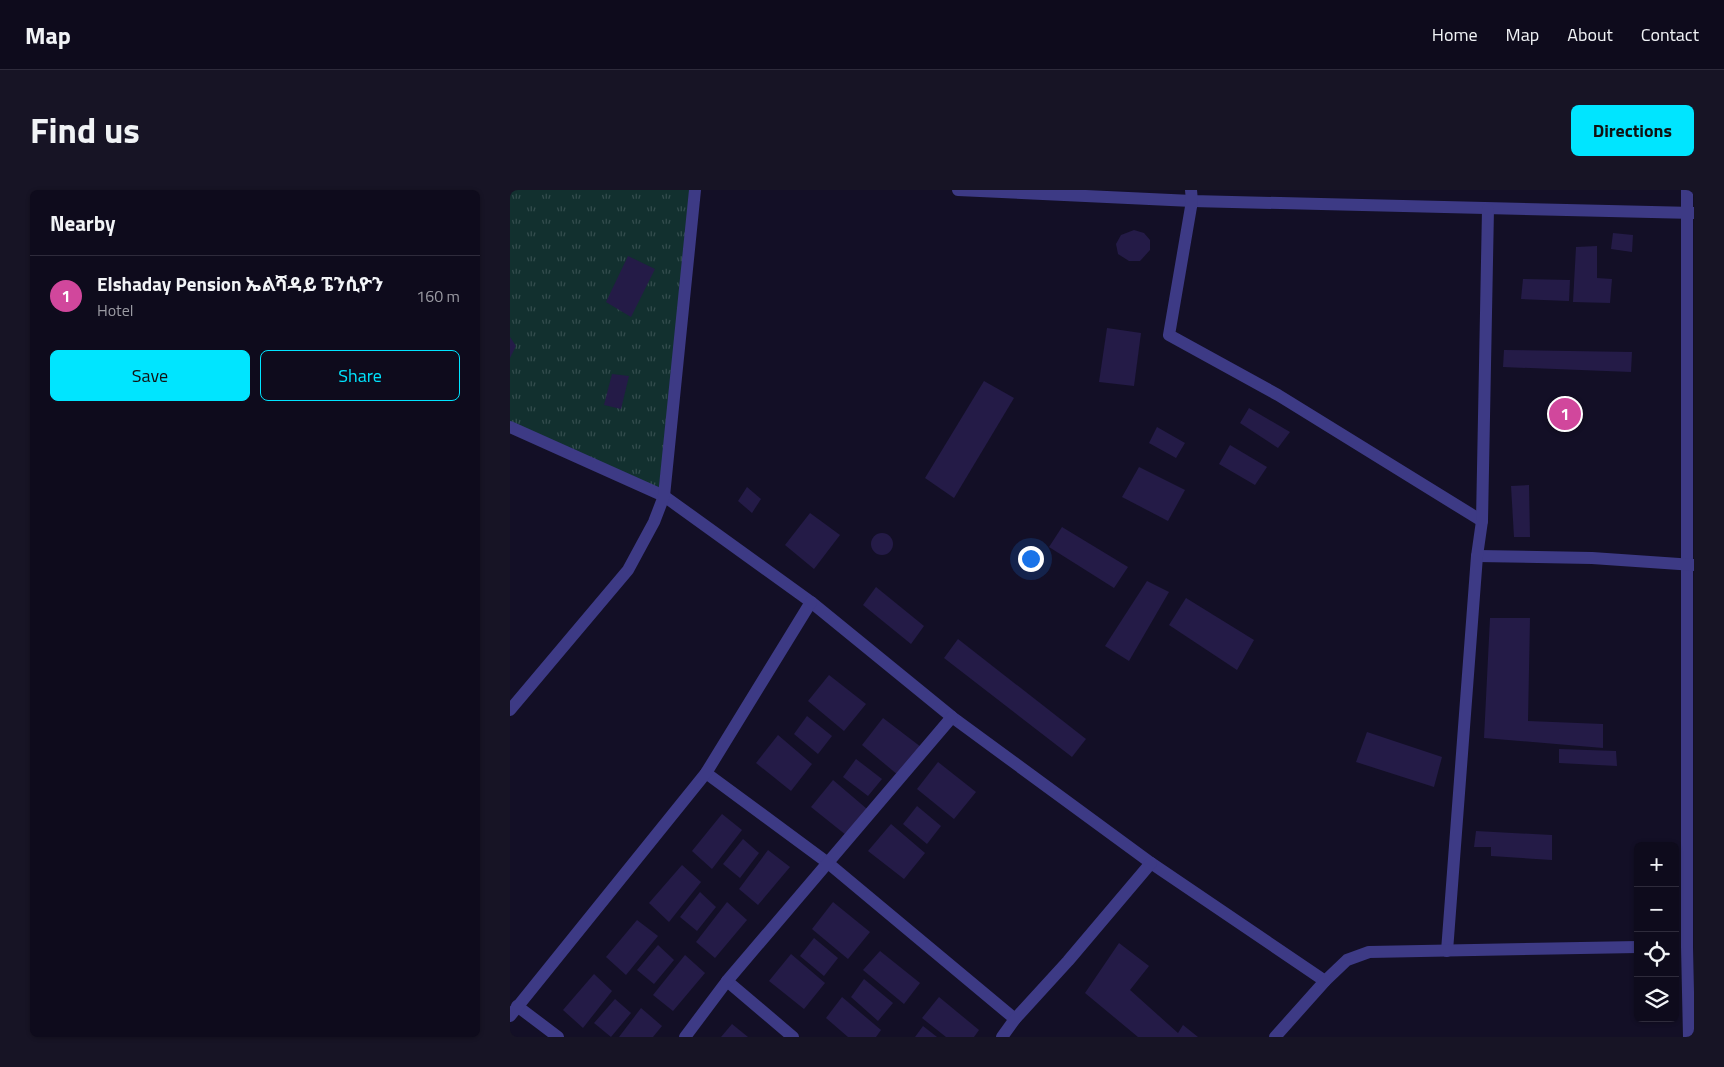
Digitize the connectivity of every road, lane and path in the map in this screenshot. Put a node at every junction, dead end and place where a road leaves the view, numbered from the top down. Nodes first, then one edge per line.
1 (695, 190) edge
2 (958, 190) edge
3 (1688, 190) edge
4 (986, 191) edge
5 (1191, 195) edge
6 (1488, 209) junction
7 (1691, 213) edge
8 (510, 427) edge
9 (664, 496) junction
10 (1482, 521) junction
11 (1477, 556) junction
12 (1691, 565) edge
13 (811, 602) junction
14 (510, 710) edge
15 (952, 717) junction
16 (706, 773) junction
17 (828, 863) junction
18 (1151, 863) junction
19 (1681, 947) edge
20 (1634, 948) edge
21 (1447, 951) junction
22 (727, 981) junction
23 (1325, 981) junction
24 (513, 1011) edge
25 (1015, 1019) junction
26 (558, 1037) edge
27 (685, 1037) edge
28 (793, 1037) edge
29 (1002, 1037) edge
30 (1275, 1037) edge
31 (1689, 1037) edge

1 - 9 street
2 - 4 street
3 - 7 street
4 - 5 street
5 - 6 street
5 - 10 street
6 - 7 street
6 - 10 street
7 - 12 street
8 - 9 street
9 - 13 street
9 - 14 street
10 - 11 street
11 - 12 street
11 - 21 street
12 - 19 street
13 - 15 street
13 - 16 street
15 - 17 street
15 - 18 street
16 - 17 street
16 - 24 street
17 - 22 street
17 - 25 street
18 - 23 street
18 - 25 street
19 - 31 street
20 - 21 street
21 - 23 street
22 - 27 street
22 - 28 street
23 - 30 street
24 - 26 street
25 - 29 street

